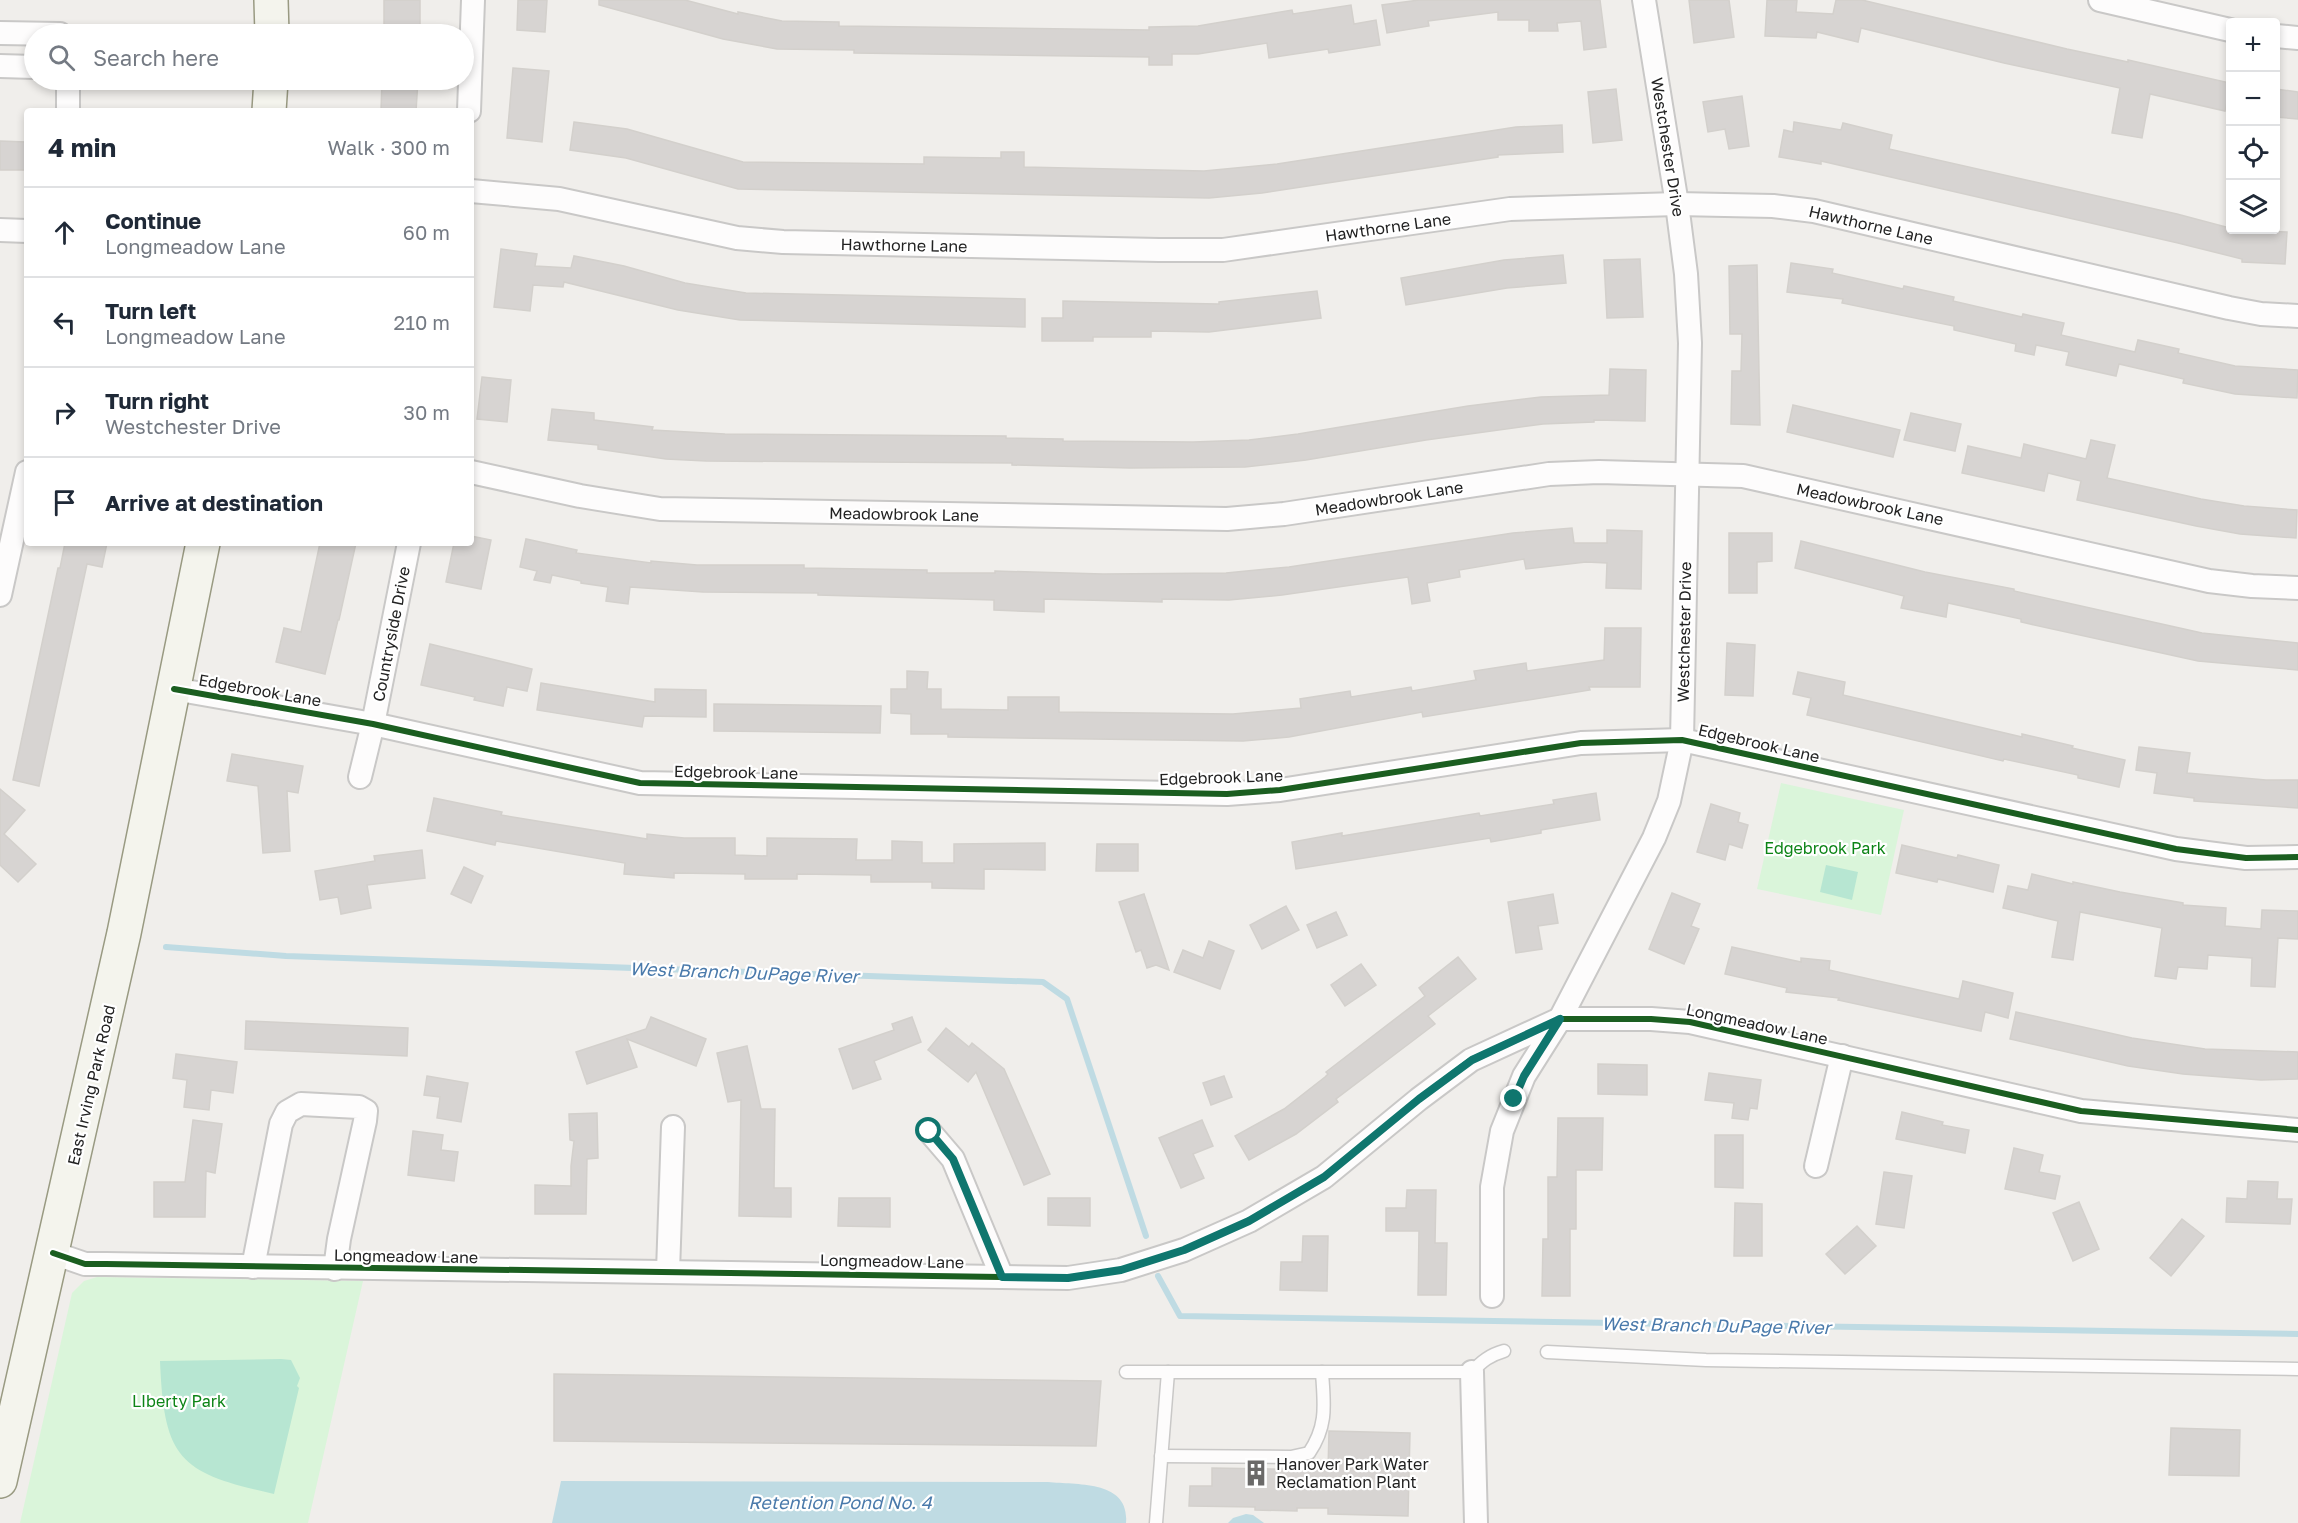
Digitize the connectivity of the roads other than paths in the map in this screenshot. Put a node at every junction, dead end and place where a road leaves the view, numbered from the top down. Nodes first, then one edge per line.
1 (271, 0) edge
2 (473, 0) edge
3 (1644, 0) edge
4 (2100, 0) edge
5 (272, 24) edge
6 (472, 24) edge
7 (2226, 29) edge
8 (0, 33) edge
9 (24, 33) edge
10 (2280, 36) edge
11 (2298, 38) edge
12 (0, 66) edge
13 (24, 67) edge
14 (68, 90) edge
15 (270, 90) edge
16 (470, 90) edge
17 (68, 108) edge
18 (269, 108) edge
19 (469, 108) edge
20 (474, 191) edge
21 (1677, 204) junction
22 (0, 230) edge
23 (24, 231) edge
24 (2298, 316) edge
25 (474, 473) edge
26 (1687, 474) junction
27 (24, 477) edge
28 (10, 502) edge
29 (202, 546) edge
30 (408, 546) edge
31 (2298, 588) edge
32 (0, 595) edge
33 (174, 689) junction
34 (373, 724) junction
35 (1682, 740) junction
36 (360, 777) dead end
37 (2298, 857) edge
38 (1560, 1019) junction
39 (1842, 1056) junction
40 (673, 1127) dead end
41 (929, 1131) dead end
42 (2298, 1131) edge
43 (1816, 1166) dead end
44 (53, 1253) junction
45 (253, 1267) junction
46 (335, 1269) junction
47 (668, 1271) junction
48 (1002, 1277) junction
49 (1492, 1296) dead end
50 (1504, 1351) dead end
51 (1547, 1352) dead end
52 (2298, 1369) edge
53 (1126, 1372) dead end
54 (1168, 1372) junction
55 (1322, 1372) junction
56 (1472, 1372) junction
57 (1161, 1456) junction
58 (0, 1481) edge
59 (1156, 1523) edge
60 (1476, 1523) edge

1 - 5 main road
2 - 6 street
3 - 21 street, Westchester Drive
4 - 7 street
8 - 9 street
10 - 11 street
12 - 13 street
14 - 17 street
15 - 18 main road
16 - 19 street
20 - 21 street, Hawthorne Lane
21 - 24 street, Hawthorne Lane
21 - 26 street, Westchester Drive
22 - 23 street
25 - 26 street, Meadowbrook Lane
26 - 31 street, Meadowbrook Lane
26 - 35 street, Westchester Drive
27 - 28 street
28 - 32 street
29 - 33 main road, East Irving Park Road
30 - 34 street, Countryside Drive
33 - 34 street, Edgebrook Lane
33 - 44 main road, East Irving Park Road
34 - 35 street, Edgebrook Lane
34 - 36 street
35 - 37 street, Edgebrook Lane
35 - 38 street, Westchester Drive
38 - 39 street, Longmeadow Lane
38 - 48 street, Longmeadow Lane
38 - 49 street, Westchester Drive
39 - 42 street, Longmeadow Lane
39 - 43 street, Longmeadow Lane
40 - 47 street
41 - 48 street
44 - 45 street, Longmeadow Lane
44 - 58 main road, East Irving Park Road
45 - 46 street, Longmeadow Lane
45 - 46 street, Longmeadow Lane
46 - 47 street, Longmeadow Lane
47 - 48 street, Longmeadow Lane
50 - 56 lane
51 - 52 lane
53 - 54 lane
54 - 55 lane
54 - 57 lane
55 - 56 lane
55 - 57 lane
56 - 60 street
57 - 59 lane

